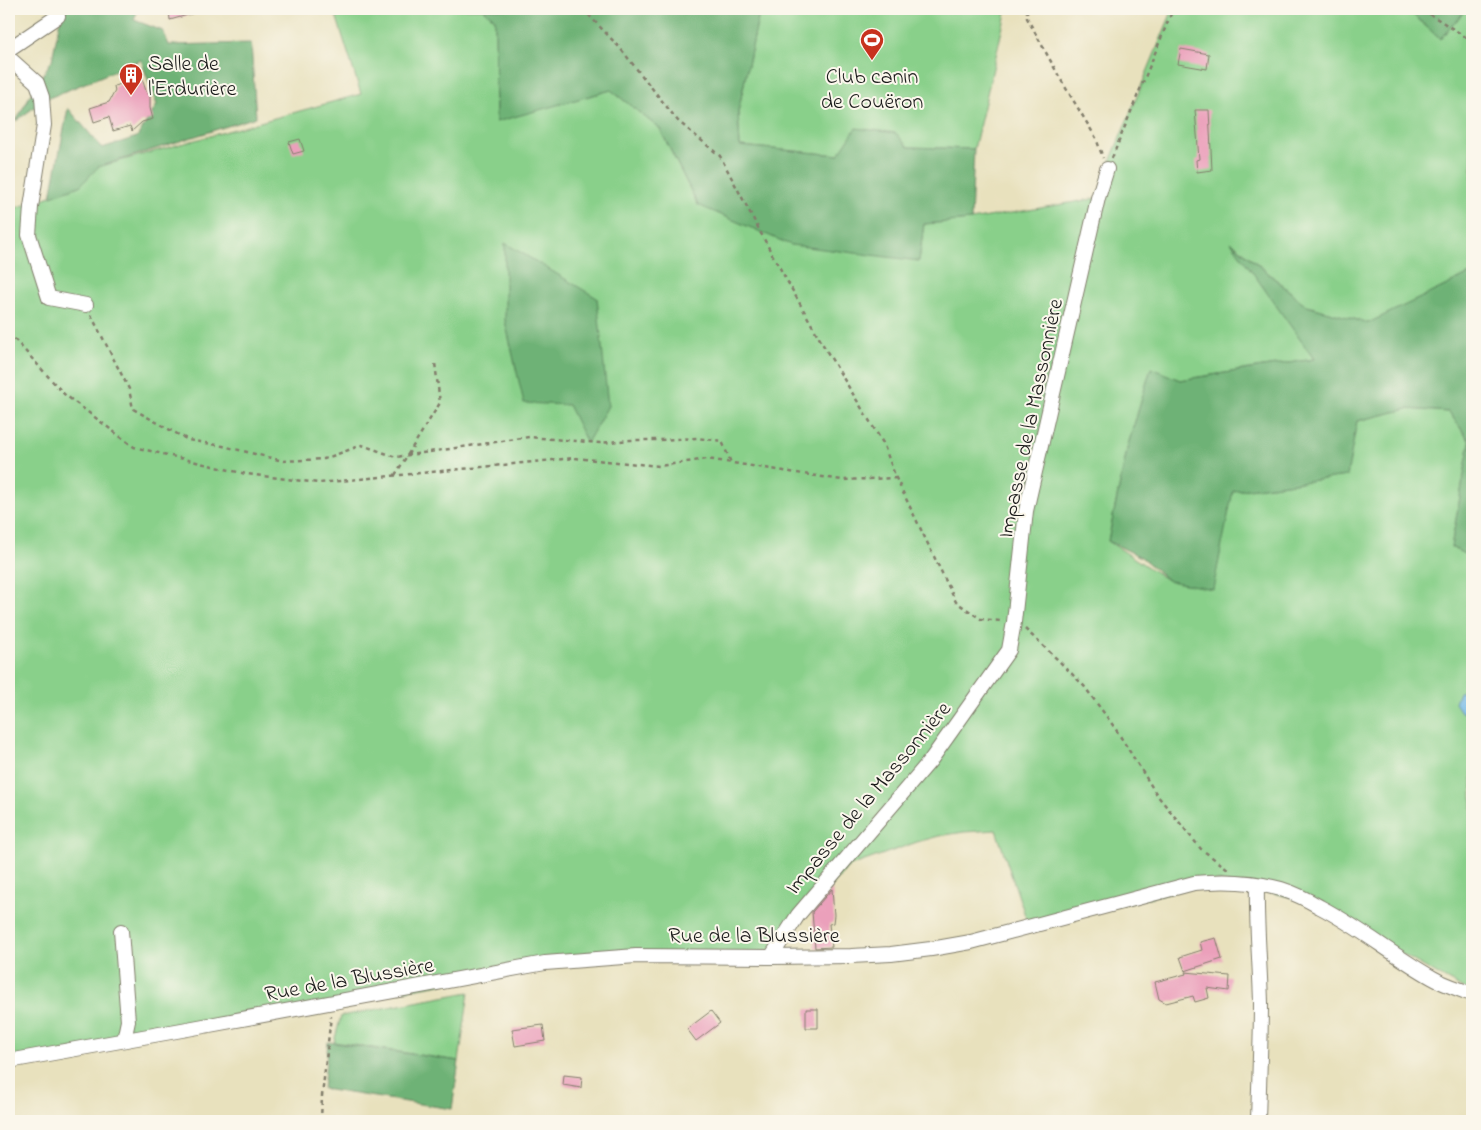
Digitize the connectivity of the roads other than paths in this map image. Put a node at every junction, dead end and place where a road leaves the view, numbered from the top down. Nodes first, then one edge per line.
1 (58, 16) dead end
2 (9, 49) edge
3 (9, 58) edge
4 (1107, 169) road end
5 (86, 305) road end
6 (1257, 885) junction
7 (121, 931) dead end
8 (771, 957) junction
9 (1472, 994) edge
10 (124, 1040) junction
11 (9, 1061) edge
12 (1258, 1121) edge

1 - 2 street
3 - 5 street
4 - 8 street, Impasse de la Massonnière
6 - 8 street, Rue de la Blussière
6 - 9 street, Rue de la Blussière
6 - 12 street
7 - 10 street
8 - 10 street, Rue de la Blussière
10 - 11 street, Rue de la Blussière

